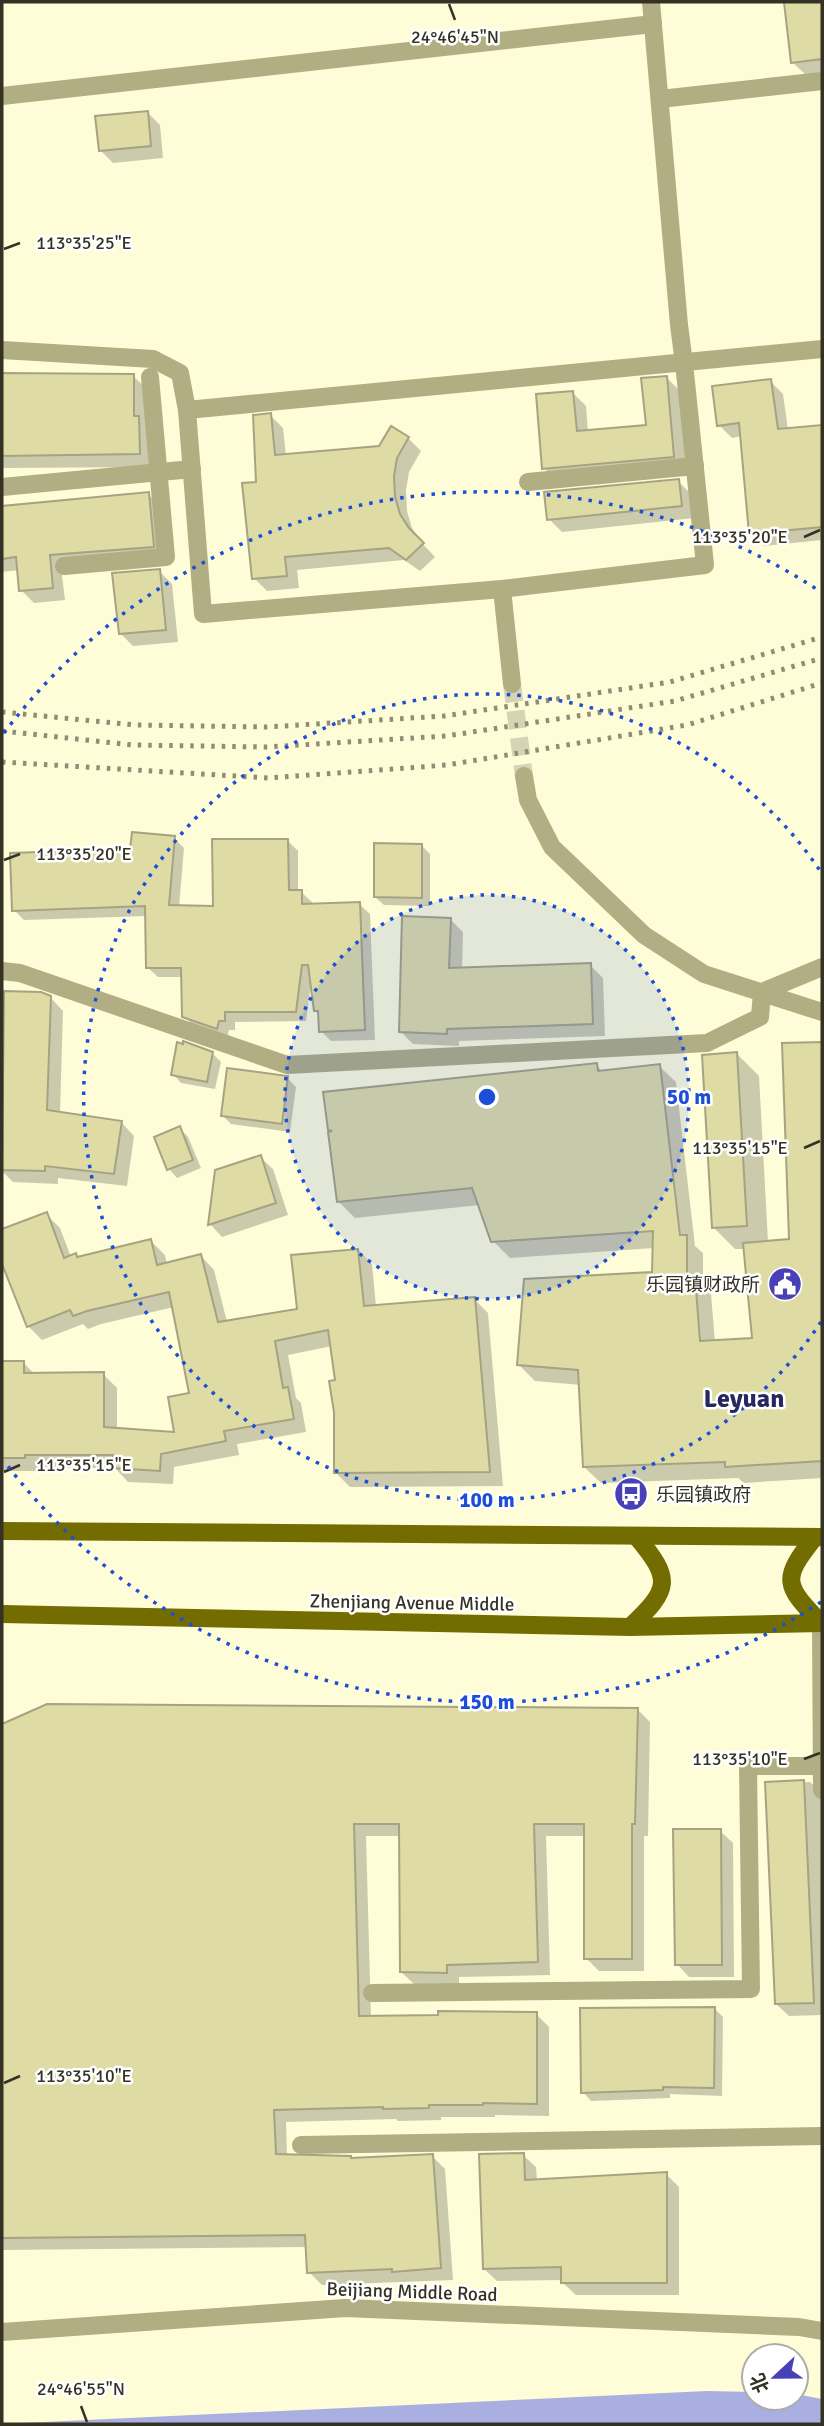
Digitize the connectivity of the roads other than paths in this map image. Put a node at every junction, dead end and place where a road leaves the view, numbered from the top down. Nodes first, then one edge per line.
1 (651, 2) edge
2 (653, 24) junction
3 (822, 81) edge
4 (2, 96) edge
5 (660, 99) junction
6 (822, 349) edge
7 (2, 350) edge
8 (684, 363) junction
9 (150, 377) dead end
10 (187, 410) junction
11 (695, 466) junction
12 (192, 469) junction
13 (158, 472) junction
14 (528, 482) dead end
15 (2, 487) edge
16 (64, 566) dead end
17 (502, 589) junction
18 (512, 684) tunnel mouth
19 (524, 776) tunnel mouth
20 (822, 967) edge
21 (2, 971) edge
22 (762, 992) junction
23 (822, 1012) edge
24 (2, 1531) edge
25 (636, 1536) junction
26 (819, 1537) edge
27 (2, 1614) edge
28 (821, 1623) edge
29 (630, 1627) junction
30 (822, 1766) edge
31 (822, 1790) edge
32 (372, 1993) dead end
33 (822, 2136) edge
34 (301, 2145) dead end
35 (822, 2331) edge
36 (2, 2332) edge

1 - 2 street
2 - 4 street
2 - 5 street
3 - 5 street
5 - 8 street
6 - 8 street
7 - 10 street
8 - 10 street
8 - 11 street
9 - 13 street
10 - 12 street
11 - 14 street
11 - 17 street
12 - 13 street
12 - 17 street
13 - 15 street
13 - 16 street
17 - 18 street
19 - 22 street
20 - 22 street
21 - 22 street
22 - 23 street
24 - 25 main road
25 - 26 main road
25 - 29 main road
26 - 28 main road
27 - 29 main road, Zhenjiang Avenue Middle
28 - 29 main road, Zhenjiang Avenue Middle
28 - 30 street
30 - 31 street
30 - 32 street
33 - 34 street
35 - 36 street, Beijiang Middle Road

